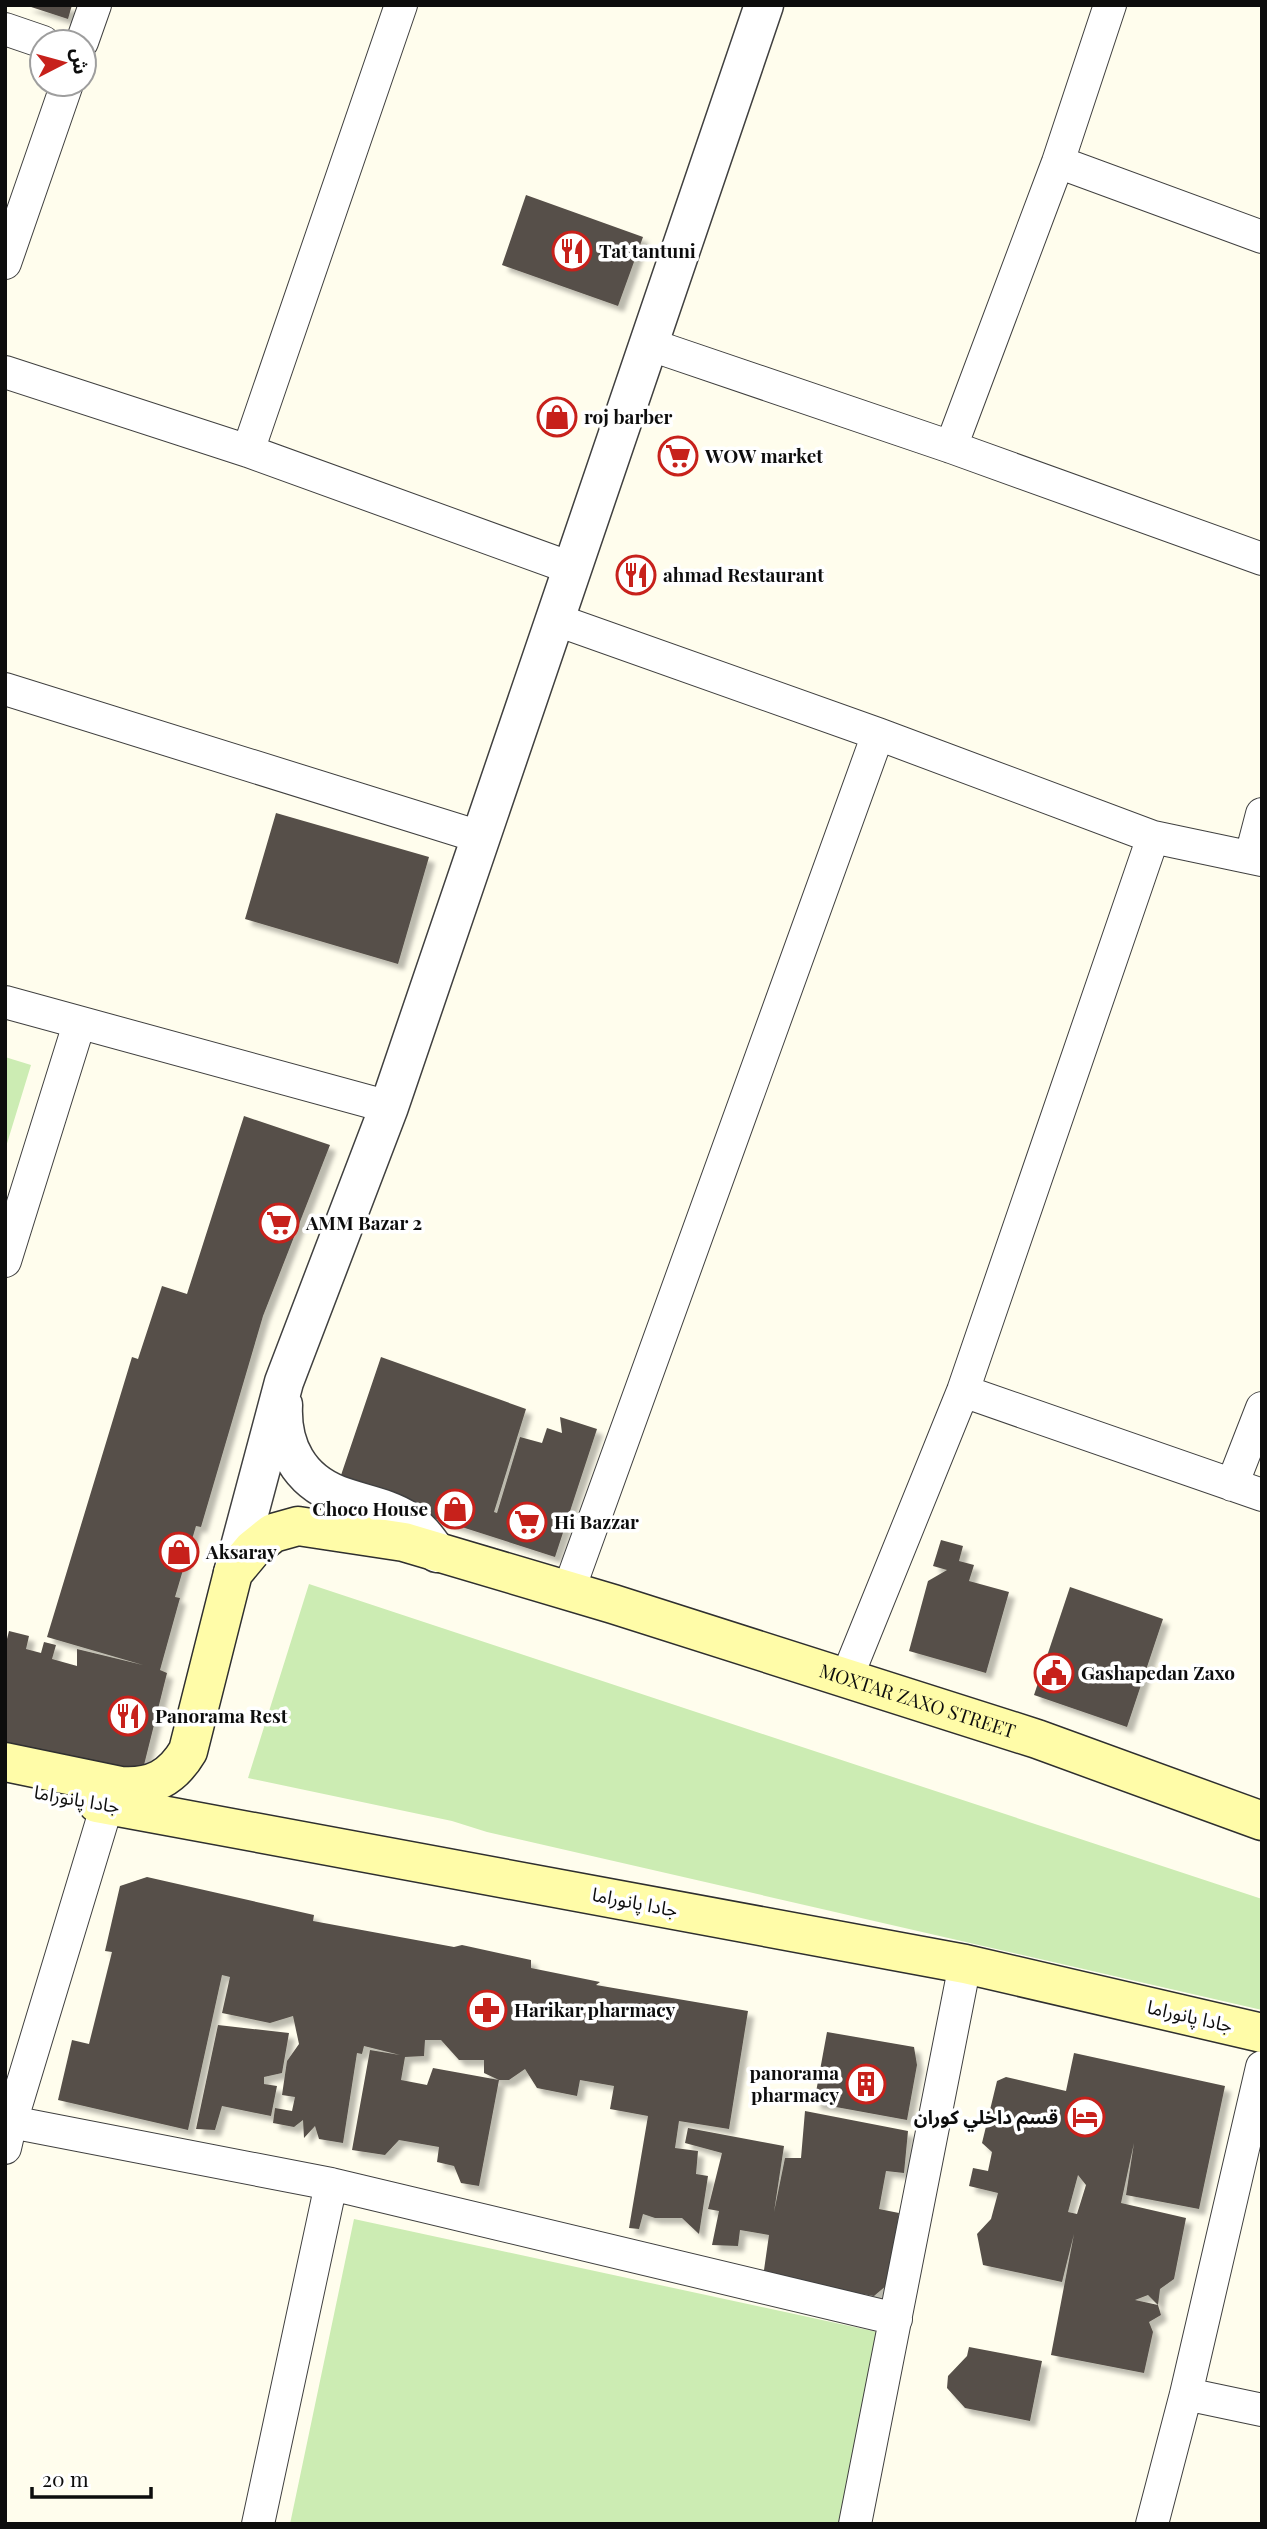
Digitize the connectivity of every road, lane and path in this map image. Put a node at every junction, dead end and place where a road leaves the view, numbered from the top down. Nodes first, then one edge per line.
1 (94, 5) edge
2 (401, 5) edge
3 (764, 5) edge
4 (1110, 5) edge
5 (87, 28) edge
6 (5, 30) edge
7 (28, 37) edge
8 (62, 98) edge
9 (1058, 162) junction
10 (1262, 237) edge
11 (5, 263) edge
12 (648, 344) junction
13 (5, 372) edge
14 (951, 447) junction
15 (248, 451) junction
16 (1262, 559) edge
17 (571, 568) junction
18 (554, 619) junction
19 (5, 689) edge
20 (878, 734) junction
21 (1262, 814) edge
22 (480, 837) junction
23 (1153, 837) junction
24 (1256, 858) edge
25 (5, 1002) edge
26 (79, 1024) junction
27 (389, 1107) junction
28 (5, 1261) edge
29 (284, 1382) junction
30 (963, 1391) junction
31 (1262, 1408) edge
32 (1232, 1485) junction
33 (1262, 1495) edge
34 (438, 1553) junction
35 (233, 1573) junction
36 (568, 1592) junction
37 (847, 1677) junction
38 (5, 1762) edge
39 (5, 1787) edge
40 (107, 1805) junction
41 (1262, 1821) edge
42 (965, 1965) junction
43 (1262, 2033) edge
44 (1262, 2067) edge
45 (8, 2135) edge
46 (331, 2184) junction
47 (896, 2319) junction
48 (1186, 2394) junction
49 (1262, 2410) edge
50 (258, 2524) edge
51 (855, 2524) edge
52 (1152, 2524) edge

1 - 5 street
2 - 15 street
3 - 12 street
4 - 9 street
6 - 7 street
8 - 11 street
9 - 10 street
9 - 14 street
12 - 14 street
12 - 17 street
13 - 15 street
14 - 16 street
15 - 17 street
17 - 18 street
18 - 20 street
18 - 22 street
19 - 22 street
20 - 23 street
20 - 36 street
21 - 24 street
22 - 27 street
23 - 24 street
23 - 30 street
25 - 26 street
26 - 27 street
26 - 28 street
27 - 29 street
29 - 34 street
29 - 35 street
30 - 32 street
30 - 37 street
31 - 32 street
32 - 33 street
34 - 35 main road, MOXTAR ZAXO STREET
34 - 36 main road, MOXTAR ZAXO STREET
35 - 38 main road
36 - 37 main road, MOXTAR ZAXO STREET
37 - 41 main road, MOXTAR ZAXO STREET
39 - 40 main road, جادا پانوراما
40 - 42 main road, جادا پانوراما
40 - 45 street
42 - 43 main road, جادا پانوراما
42 - 47 street
44 - 48 street
45 - 46 street
46 - 47 street
46 - 50 street
47 - 51 street
48 - 49 street
48 - 52 street

